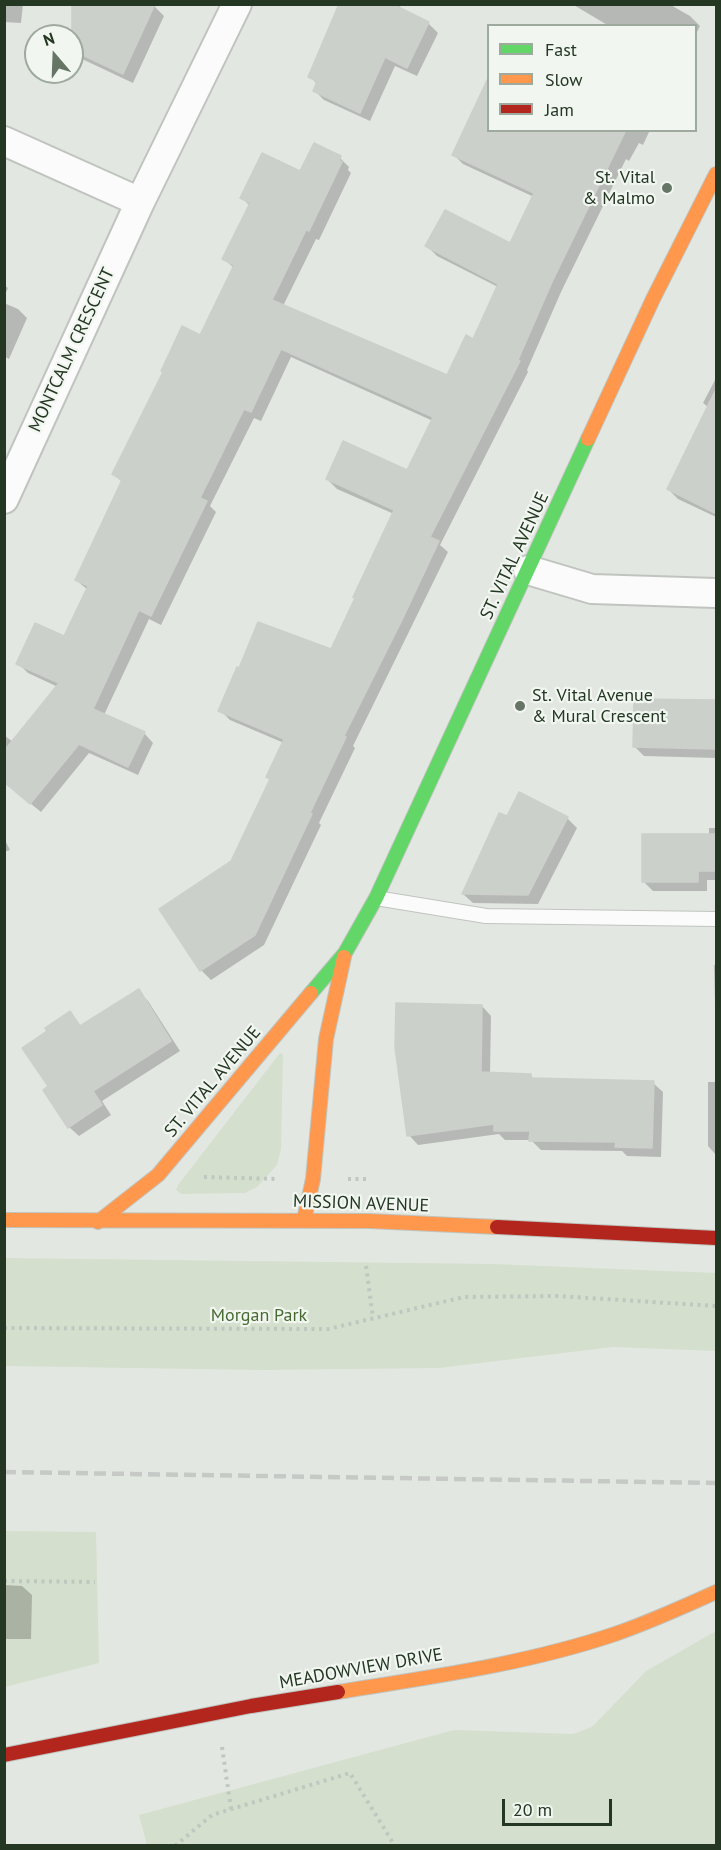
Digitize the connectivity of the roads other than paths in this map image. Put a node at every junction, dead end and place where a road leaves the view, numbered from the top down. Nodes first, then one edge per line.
1 (237, 4) edge
2 (4, 141) edge
3 (717, 174) edge
4 (140, 202) junction
5 (4, 499) edge
6 (528, 570) junction
7 (717, 594) edge
8 (376, 898) junction
9 (717, 919) edge
10 (345, 952) junction
11 (4, 1220) edge
12 (304, 1220) junction
13 (98, 1222) junction
14 (717, 1238) edge
15 (717, 1592) edge
16 (4, 1755) edge

1 - 4 street, MONTCALM CRESCENT
2 - 4 street
3 - 6 street, ST. VITAL AVENUE
4 - 5 street, MONTCALM CRESCENT
6 - 7 street
6 - 8 street, ST. VITAL AVENUE
8 - 9 lane
8 - 10 street, ST. VITAL AVENUE
10 - 12 street, ST. VITAL AVENUE
10 - 13 street, ST. VITAL AVENUE
11 - 13 street, MISSION AVENUE
12 - 13 street, MISSION AVENUE
12 - 14 street, MISSION AVENUE
15 - 16 street, MEADOWVIEW DRIVE

